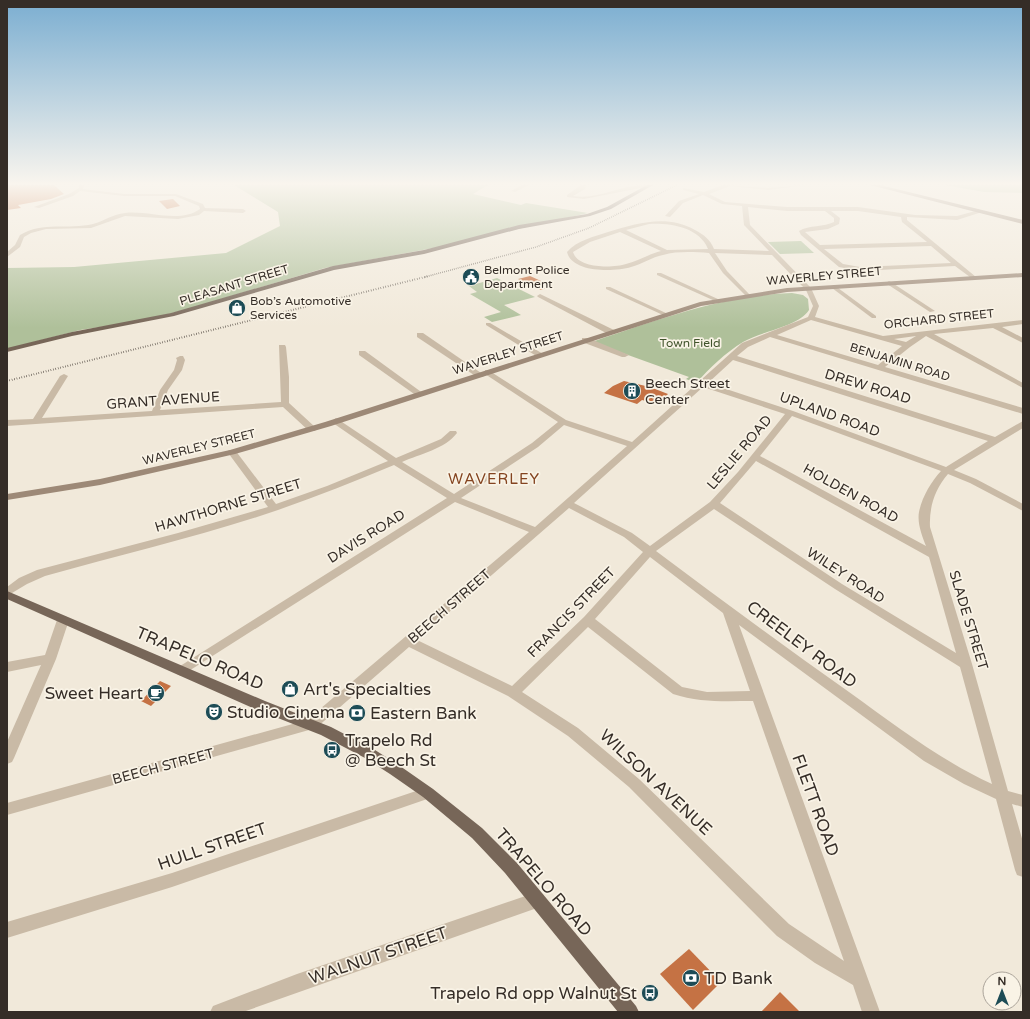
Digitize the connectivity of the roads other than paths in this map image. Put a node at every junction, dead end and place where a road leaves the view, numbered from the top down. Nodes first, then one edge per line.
1 (30, 233) edge
2 (499, 233) edge
3 (613, 233) edge
4 (627, 233) edge
5 (696, 233) edge
6 (754, 233) edge
7 (803, 233) edge
8 (917, 233) edge
9 (932, 244) junction
10 (820, 248) junction
11 (666, 252) junction
12 (712, 252) junction
13 (772, 252) junction
14 (7, 255) edge
15 (958, 264) junction
16 (659, 274) dead end
17 (1023, 275) edge
18 (974, 278) junction
19 (889, 283) junction
20 (834, 287) junction
21 (608, 288) dead end
22 (809, 289) junction
23 (747, 295) junction
24 (540, 296) dead end
25 (717, 300) junction
26 (932, 311) dead end
27 (665, 314) junction
28 (874, 317) dead end
29 (811, 318) junction
30 (1023, 322) edge
31 (488, 324) dead end
32 (994, 325) junction
33 (611, 332) junction
34 (926, 333) junction
35 (420, 335) dead end
36 (770, 335) junction
37 (883, 338) junction
38 (585, 340) junction
39 (1023, 341) edge
40 (907, 345) junction
41 (282, 347) dead end
42 (7, 350) edge
43 (362, 353) dead end
44 (541, 355) junction
45 (625, 355) dead end
46 (732, 357) junction
47 (180, 358) dead end
48 (879, 368) junction
49 (484, 373) junction
50 (64, 376) dead end
51 (703, 384) junction
52 (1023, 386) edge
53 (420, 394) junction
54 (284, 404) junction
55 (1023, 411) edge
56 (155, 413) junction
57 (790, 413) junction
58 (36, 421) junction
59 (336, 421) junction
60 (563, 422) junction
61 (7, 423) edge
62 (1023, 424) edge
63 (312, 429) junction
64 (453, 433) dead end
65 (996, 441) junction
66 (634, 445) junction
67 (232, 452) junction
68 (754, 456) junction
69 (397, 462) junction
70 (947, 470) junction
71 (7, 497) edge
72 (454, 498) junction
73 (568, 504) junction
74 (714, 504) junction
75 (274, 508) junction
76 (1023, 508) edge
77 (535, 531) junction
78 (650, 551) junction
79 (933, 555) junction
80 (7, 592) edge
81 (7, 595) edge
82 (727, 609) junction
83 (63, 620) junction
84 (588, 620) junction
85 (407, 641) junction
86 (50, 659) junction
87 (966, 664) junction
88 (7, 667) edge
89 (181, 671) junction
90 (513, 693) junction
91 (757, 696) junction
92 (311, 724) junction
93 (7, 758) edge
94 (428, 793) junction
95 (1002, 795) junction
96 (1023, 801) edge
97 (7, 809) edge
98 (1023, 870) edge
99 (537, 900) junction
100 (7, 930) edge
101 (859, 979) junction
102 (220, 1012) edge
103 (630, 1012) edge
104 (871, 1012) edge

1 - 14 street
2 - 42 main road, PLEASANT STREET
3 - 11 street
4 - 11 street
5 - 12 street
6 - 13 street
7 - 10 street
8 - 9 street
9 - 10 street
9 - 15 street
10 - 15 street
11 - 12 street
12 - 13 street
12 - 23 street
13 - 22 street
15 - 18 street
16 - 25 street
17 - 18 street, WAVERLEY STREET
18 - 19 street, WAVERLEY STREET
19 - 20 street, WAVERLEY STREET
19 - 26 street
20 - 22 street, WAVERLEY STREET
20 - 28 street
21 - 27 street
22 - 23 street, WAVERLEY STREET
22 - 29 street
23 - 25 street, WAVERLEY STREET
24 - 33 street
25 - 27 street, WAVERLEY STREET
27 - 33 street, WAVERLEY STREET
29 - 36 street, BEECH STREET
29 - 37 street, ORCHARD STREET
30 - 32 street, ORCHARD STREET
31 - 44 street
32 - 34 street, ORCHARD STREET
32 - 39 street
33 - 38 street, WAVERLEY STREET
34 - 37 street, ORCHARD STREET
34 - 40 street
34 - 52 street
35 - 49 street
36 - 46 street, BEECH STREET
36 - 48 street, BENJAMIN ROAD
37 - 40 street
38 - 44 street, WAVERLEY STREET
38 - 45 street
40 - 48 street
41 - 54 street
43 - 53 street
44 - 49 street, WAVERLEY STREET
46 - 51 street, BEECH STREET
46 - 65 street, DREW ROAD
47 - 56 street
48 - 55 street, BENJAMIN ROAD
49 - 53 street, WAVERLEY STREET
49 - 60 street
50 - 58 street
51 - 57 street, UPLAND ROAD
51 - 66 street, BEECH STREET
53 - 59 street, WAVERLEY STREET
54 - 56 street, GRANT AVENUE
54 - 63 street
56 - 58 street, GRANT AVENUE
57 - 68 street, LESLIE ROAD
57 - 70 street, UPLAND ROAD
58 - 61 street, GRANT AVENUE
59 - 63 street, WAVERLEY STREET
59 - 69 street
60 - 66 street
60 - 72 street, DAVIS ROAD
62 - 65 street, SLADE STREET
63 - 67 street, WAVERLEY STREET
64 - 69 street, HAWTHORNE STREET
65 - 70 street, SLADE STREET
66 - 73 street, BEECH STREET
67 - 71 street, WAVERLEY STREET
67 - 75 street
68 - 74 street, LESLIE ROAD
68 - 79 street, HOLDEN ROAD
69 - 72 street
69 - 75 street, HAWTHORNE STREET
70 - 76 street, UPLAND ROAD
70 - 79 street, SLADE STREET
72 - 77 street
72 - 89 street, DAVIS ROAD
73 - 77 street, BEECH STREET
73 - 78 street, CREELEY ROAD
74 - 78 street, LESLIE ROAD
74 - 87 street, WILEY ROAD
75 - 80 street, HAWTHORNE STREET
77 - 85 street, BEECH STREET
78 - 82 street, CREELEY ROAD
78 - 84 street, FRANCIS STREET
79 - 87 street, SLADE STREET
81 - 83 main road, TRAPELO ROAD
82 - 91 street, FLETT ROAD
82 - 95 street, CREELEY ROAD
83 - 86 street
83 - 89 main road, TRAPELO ROAD
84 - 90 street, FRANCIS STREET
84 - 91 street
85 - 90 street, WILSON AVENUE
85 - 92 street, BEECH STREET
86 - 88 street
86 - 93 street
87 - 95 street, SLADE STREET
89 - 92 main road, TRAPELO ROAD
90 - 101 street, WILSON AVENUE
91 - 101 street, FLETT ROAD
92 - 94 main road, TRAPELO ROAD
92 - 97 street, BEECH STREET
94 - 99 main road, TRAPELO ROAD
94 - 100 street, HULL STREET
95 - 96 street, CREELEY ROAD
95 - 98 street, SLADE STREET
99 - 102 street, WALNUT STREET
99 - 103 main road, TRAPELO ROAD
101 - 104 street, FLETT ROAD

